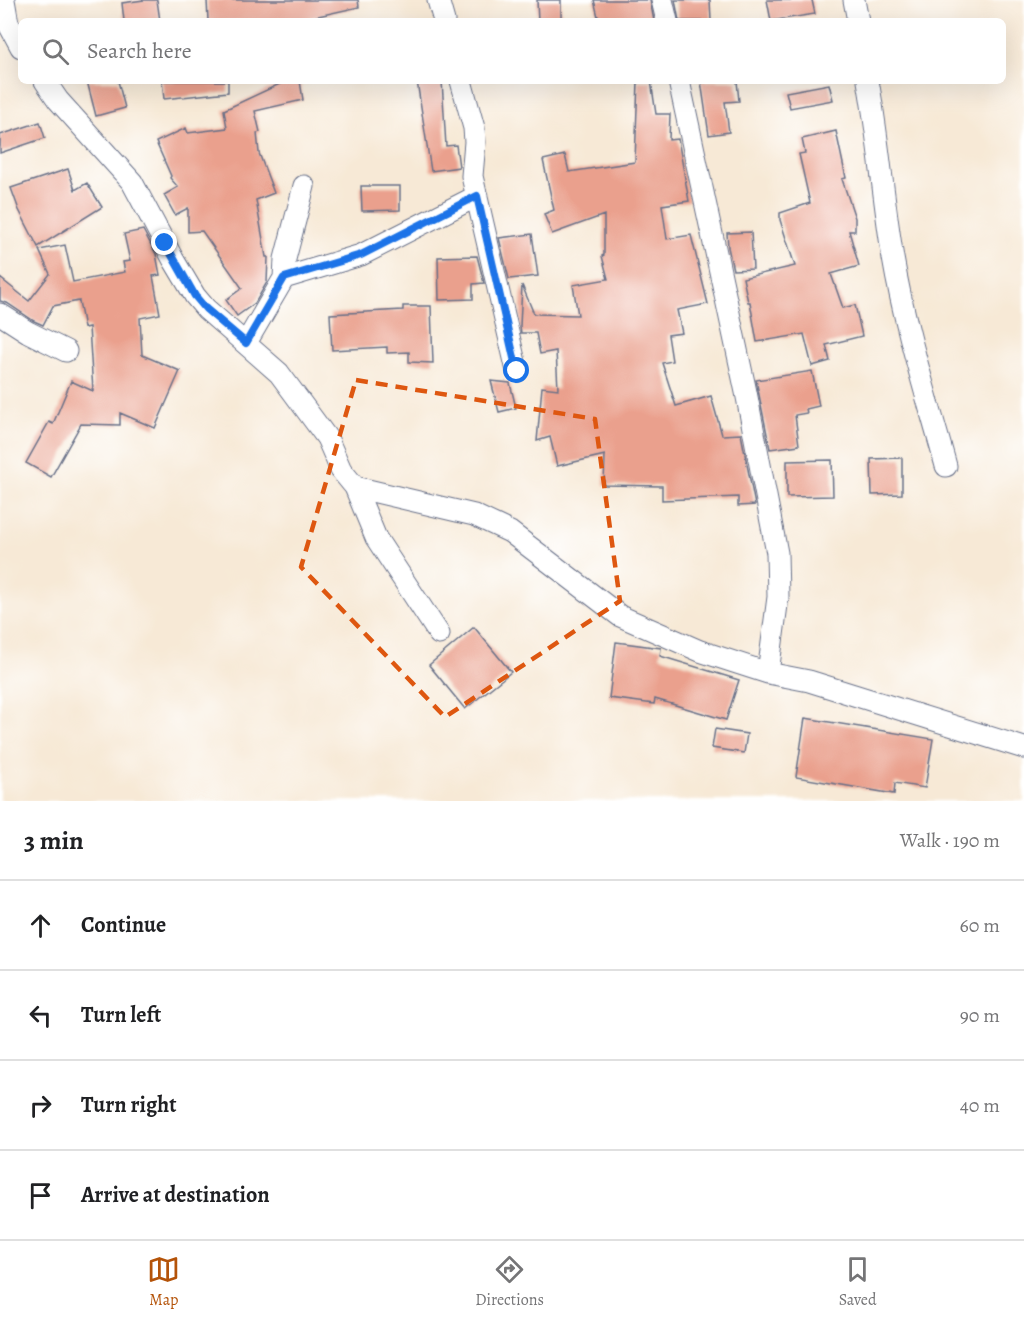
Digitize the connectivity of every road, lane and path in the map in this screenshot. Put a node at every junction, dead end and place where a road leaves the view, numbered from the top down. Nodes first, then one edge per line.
1 (4, 0) edge
2 (438, 0) edge
3 (662, 0) edge
4 (854, 0) edge
5 (443, 18) edge
6 (666, 18) edge
7 (857, 18) edge
8 (18, 41) edge
9 (47, 84) edge
10 (462, 84) edge
11 (681, 84) edge
12 (869, 84) edge
13 (304, 186) dead end
14 (477, 196) junction
15 (284, 278) junction
16 (0, 314) edge
17 (246, 343) junction
18 (66, 351) dead end
19 (517, 371) dead end
20 (946, 466) dead end
21 (355, 487) junction
22 (439, 634) dead end
23 (768, 673) junction
24 (1024, 748) edge

1 - 8 street
2 - 5 street
3 - 6 street
4 - 7 street
9 - 17 street
10 - 14 street
11 - 23 street
12 - 20 street
13 - 15 street
14 - 15 street
14 - 19 street
15 - 17 street
16 - 18 street
17 - 21 street
21 - 22 street
21 - 23 street
23 - 24 street

